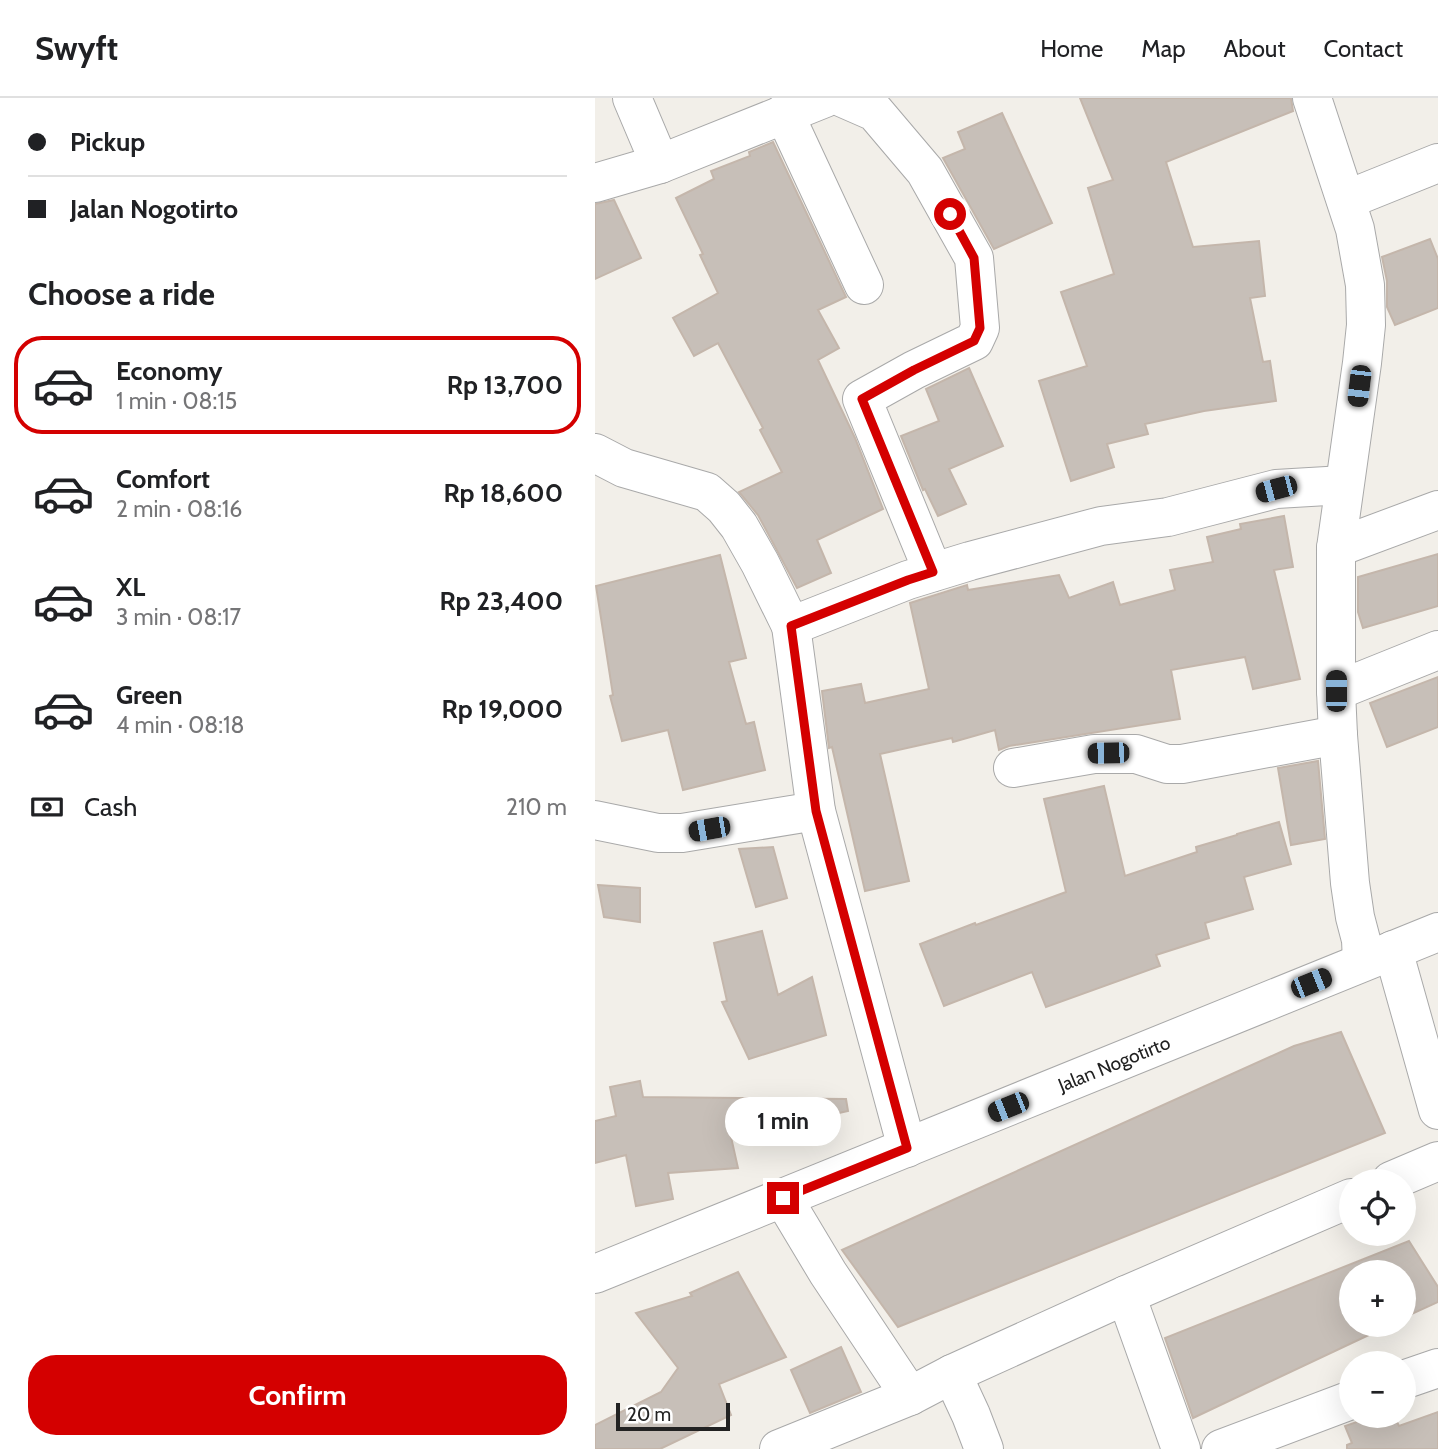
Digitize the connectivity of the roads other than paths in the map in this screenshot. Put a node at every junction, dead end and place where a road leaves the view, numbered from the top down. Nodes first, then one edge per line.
1 (632, 98) edge
2 (825, 98) edge
3 (843, 98) edge
4 (1313, 98) edge
5 (784, 113) junction
6 (1438, 163) edge
7 (660, 164) junction
8 (595, 183) edge
9 (1346, 200) junction
10 (864, 285) dead end
11 (595, 453) edge
12 (1344, 485) junction
13 (1438, 510) edge
14 (1336, 548) junction
15 (933, 572) junction
16 (791, 626) junction
17 (1438, 650) edge
18 (1336, 691) junction
19 (1338, 735) junction
20 (1013, 768) dead end
21 (816, 811) junction
22 (595, 820) edge
23 (1438, 932) edge
24 (1378, 956) junction
25 (1438, 1110) edge
26 (907, 1148) junction
27 (1438, 1161) edge
28 (1416, 1170) edge
29 (783, 1198) junction
30 (1339, 1203) edge
31 (595, 1274) edge
32 (1126, 1295) junction
33 (1438, 1368) edge
34 (952, 1374) junction
35 (1416, 1376) edge
36 (910, 1396) junction
37 (1339, 1405) edge
38 (779, 1449) edge
39 (984, 1449) edge
40 (1181, 1449) edge
41 (1221, 1449) edge

1 - 7 street
2 - 5 street
3 - 15 street
4 - 9 street
5 - 7 street
5 - 10 street
6 - 9 street
7 - 8 street
9 - 12 street
11 - 16 street
12 - 14 street
12 - 15 street
13 - 14 street
14 - 18 street
15 - 16 street
16 - 21 street
17 - 18 street
18 - 19 street
19 - 20 street
19 - 24 street
21 - 22 street
21 - 26 street
23 - 24 street, Jalan Nogotirto
24 - 25 street
24 - 26 street, Jalan Nogotirto
26 - 29 street, Jalan Nogotirto
27 - 28 street
29 - 31 street, Jalan Nogotirto
29 - 36 street
30 - 32 street
32 - 34 street
32 - 40 street
33 - 35 street
34 - 36 street
34 - 39 street
36 - 38 street
37 - 41 street

